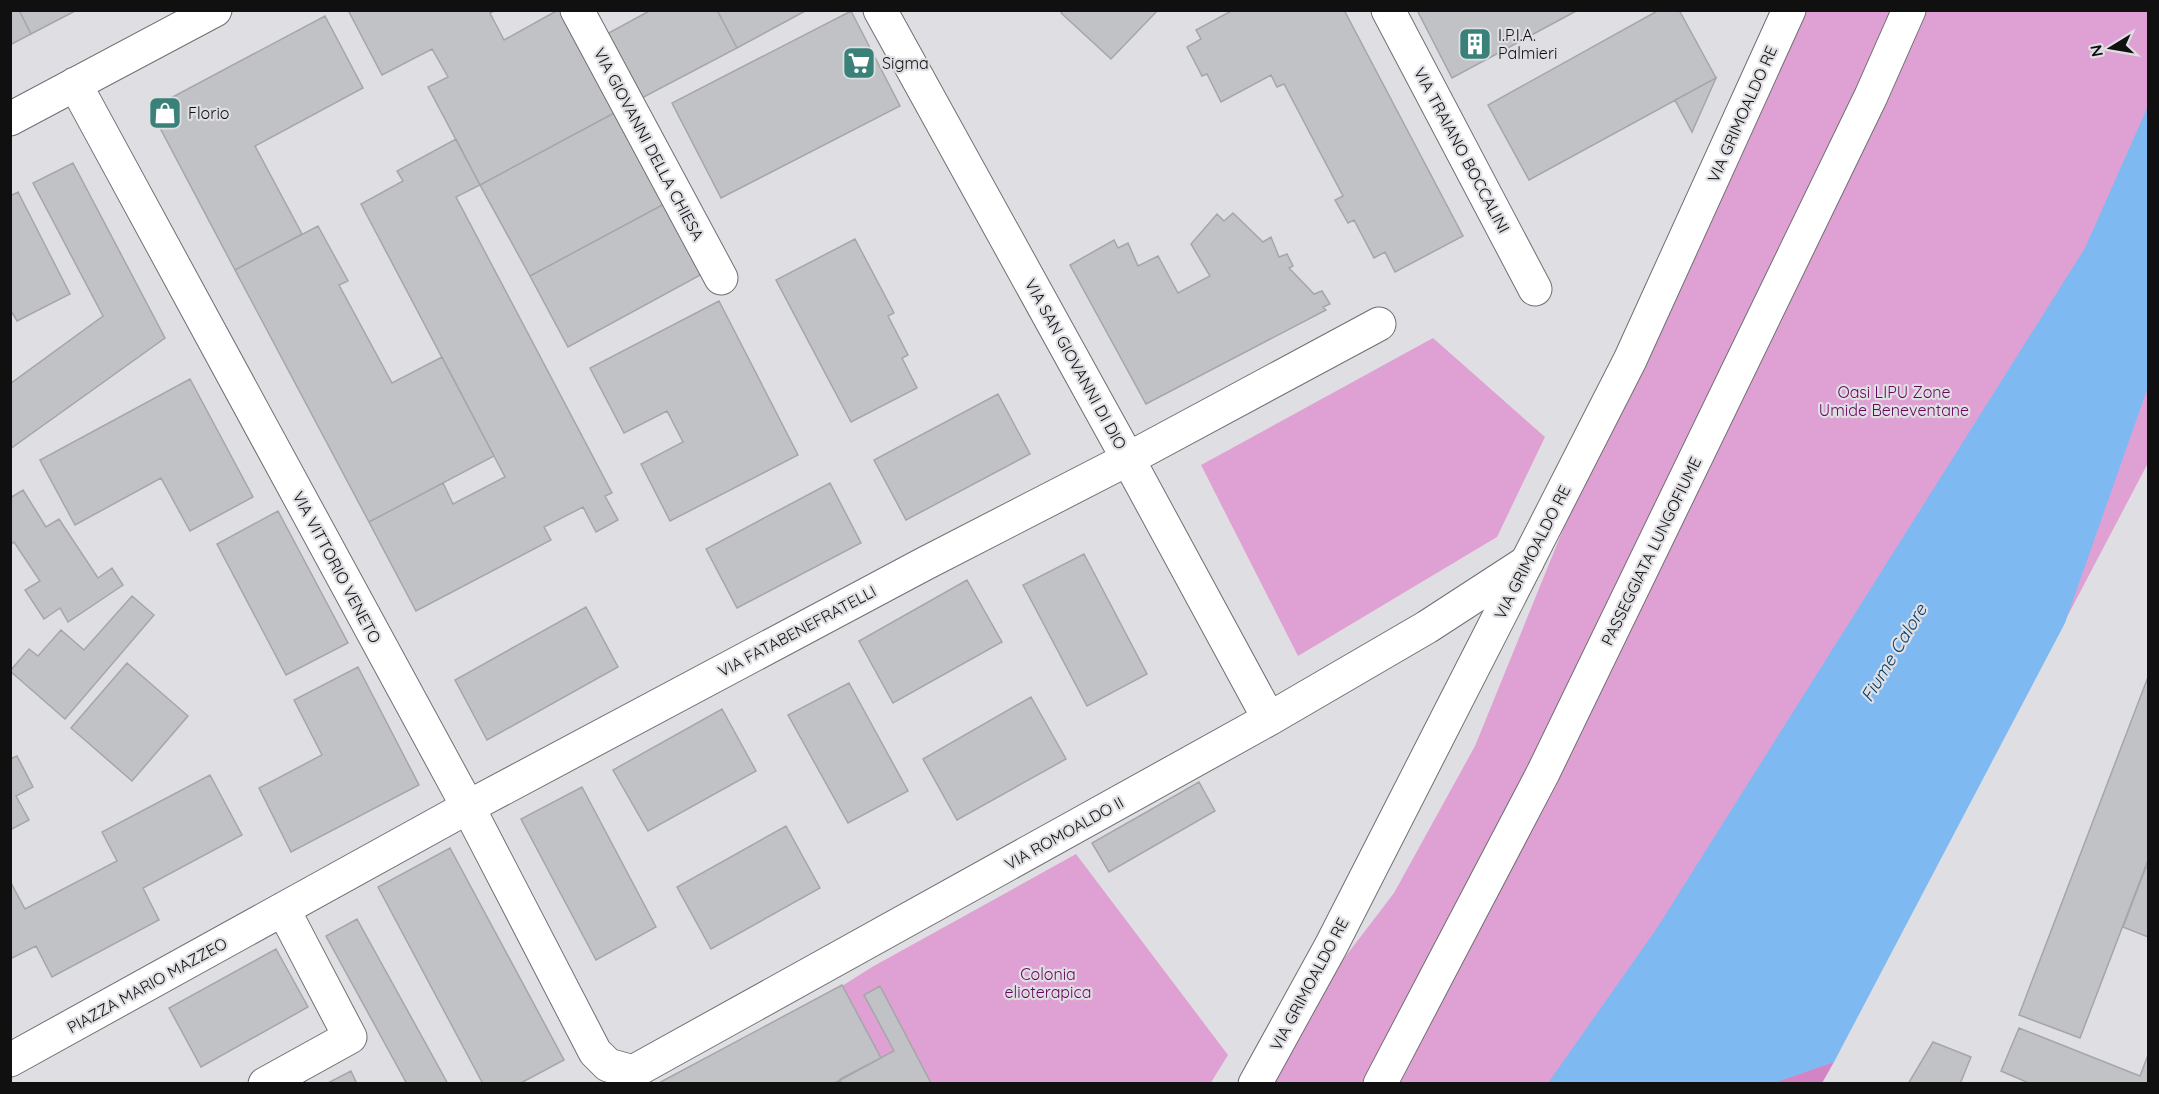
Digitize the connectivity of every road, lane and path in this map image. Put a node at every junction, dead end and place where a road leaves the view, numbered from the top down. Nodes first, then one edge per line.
1 (215, 10) edge
2 (577, 10) edge
3 (880, 10) edge
4 (1388, 10) edge
5 (1789, 10) edge
6 (1908, 10) edge
7 (75, 84) junction
8 (10, 119) edge
9 (722, 278) dead end
10 (1535, 289) dead end
11 (1379, 324) dead end
12 (1128, 459) junction
13 (1527, 561) junction
14 (1269, 719) junction
15 (468, 807) junction
16 (283, 909) junction
17 (595, 1052) joint
18 (10, 1060) edge
19 (265, 1083) edge
20 (1255, 1083) edge
21 (1380, 1083) edge

1 - 7 street
2 - 9 street, VIA GIOVANNI DELLA CHIESA
3 - 12 street, VIA SAN GIOVANNI DI DIO
4 - 10 street, VIA TRAIANO BOCCALINI
5 - 13 street, VIA GRIMOALDO RE
6 - 21 street, PASSEGGIATA LUNGOFIUME
7 - 8 street
7 - 15 street, VIA VITTORIO VENETO
11 - 12 street, VIA FATABENEFRATELLI
12 - 14 street, VIA SAN GIOVANNI DI DIO
12 - 15 street, VIA FATABENEFRATELLI
13 - 14 street, VIA ROMOALDO II
13 - 20 street, VIA GRIMOALDO RE
14 - 17 street, VIA ROMOALDO II
15 - 16 street, PIAZZA MARIO MAZZEO
15 - 17 street, VIA VITTORIO VENETO
16 - 18 street, PIAZZA MARIO MAZZEO
16 - 19 street

